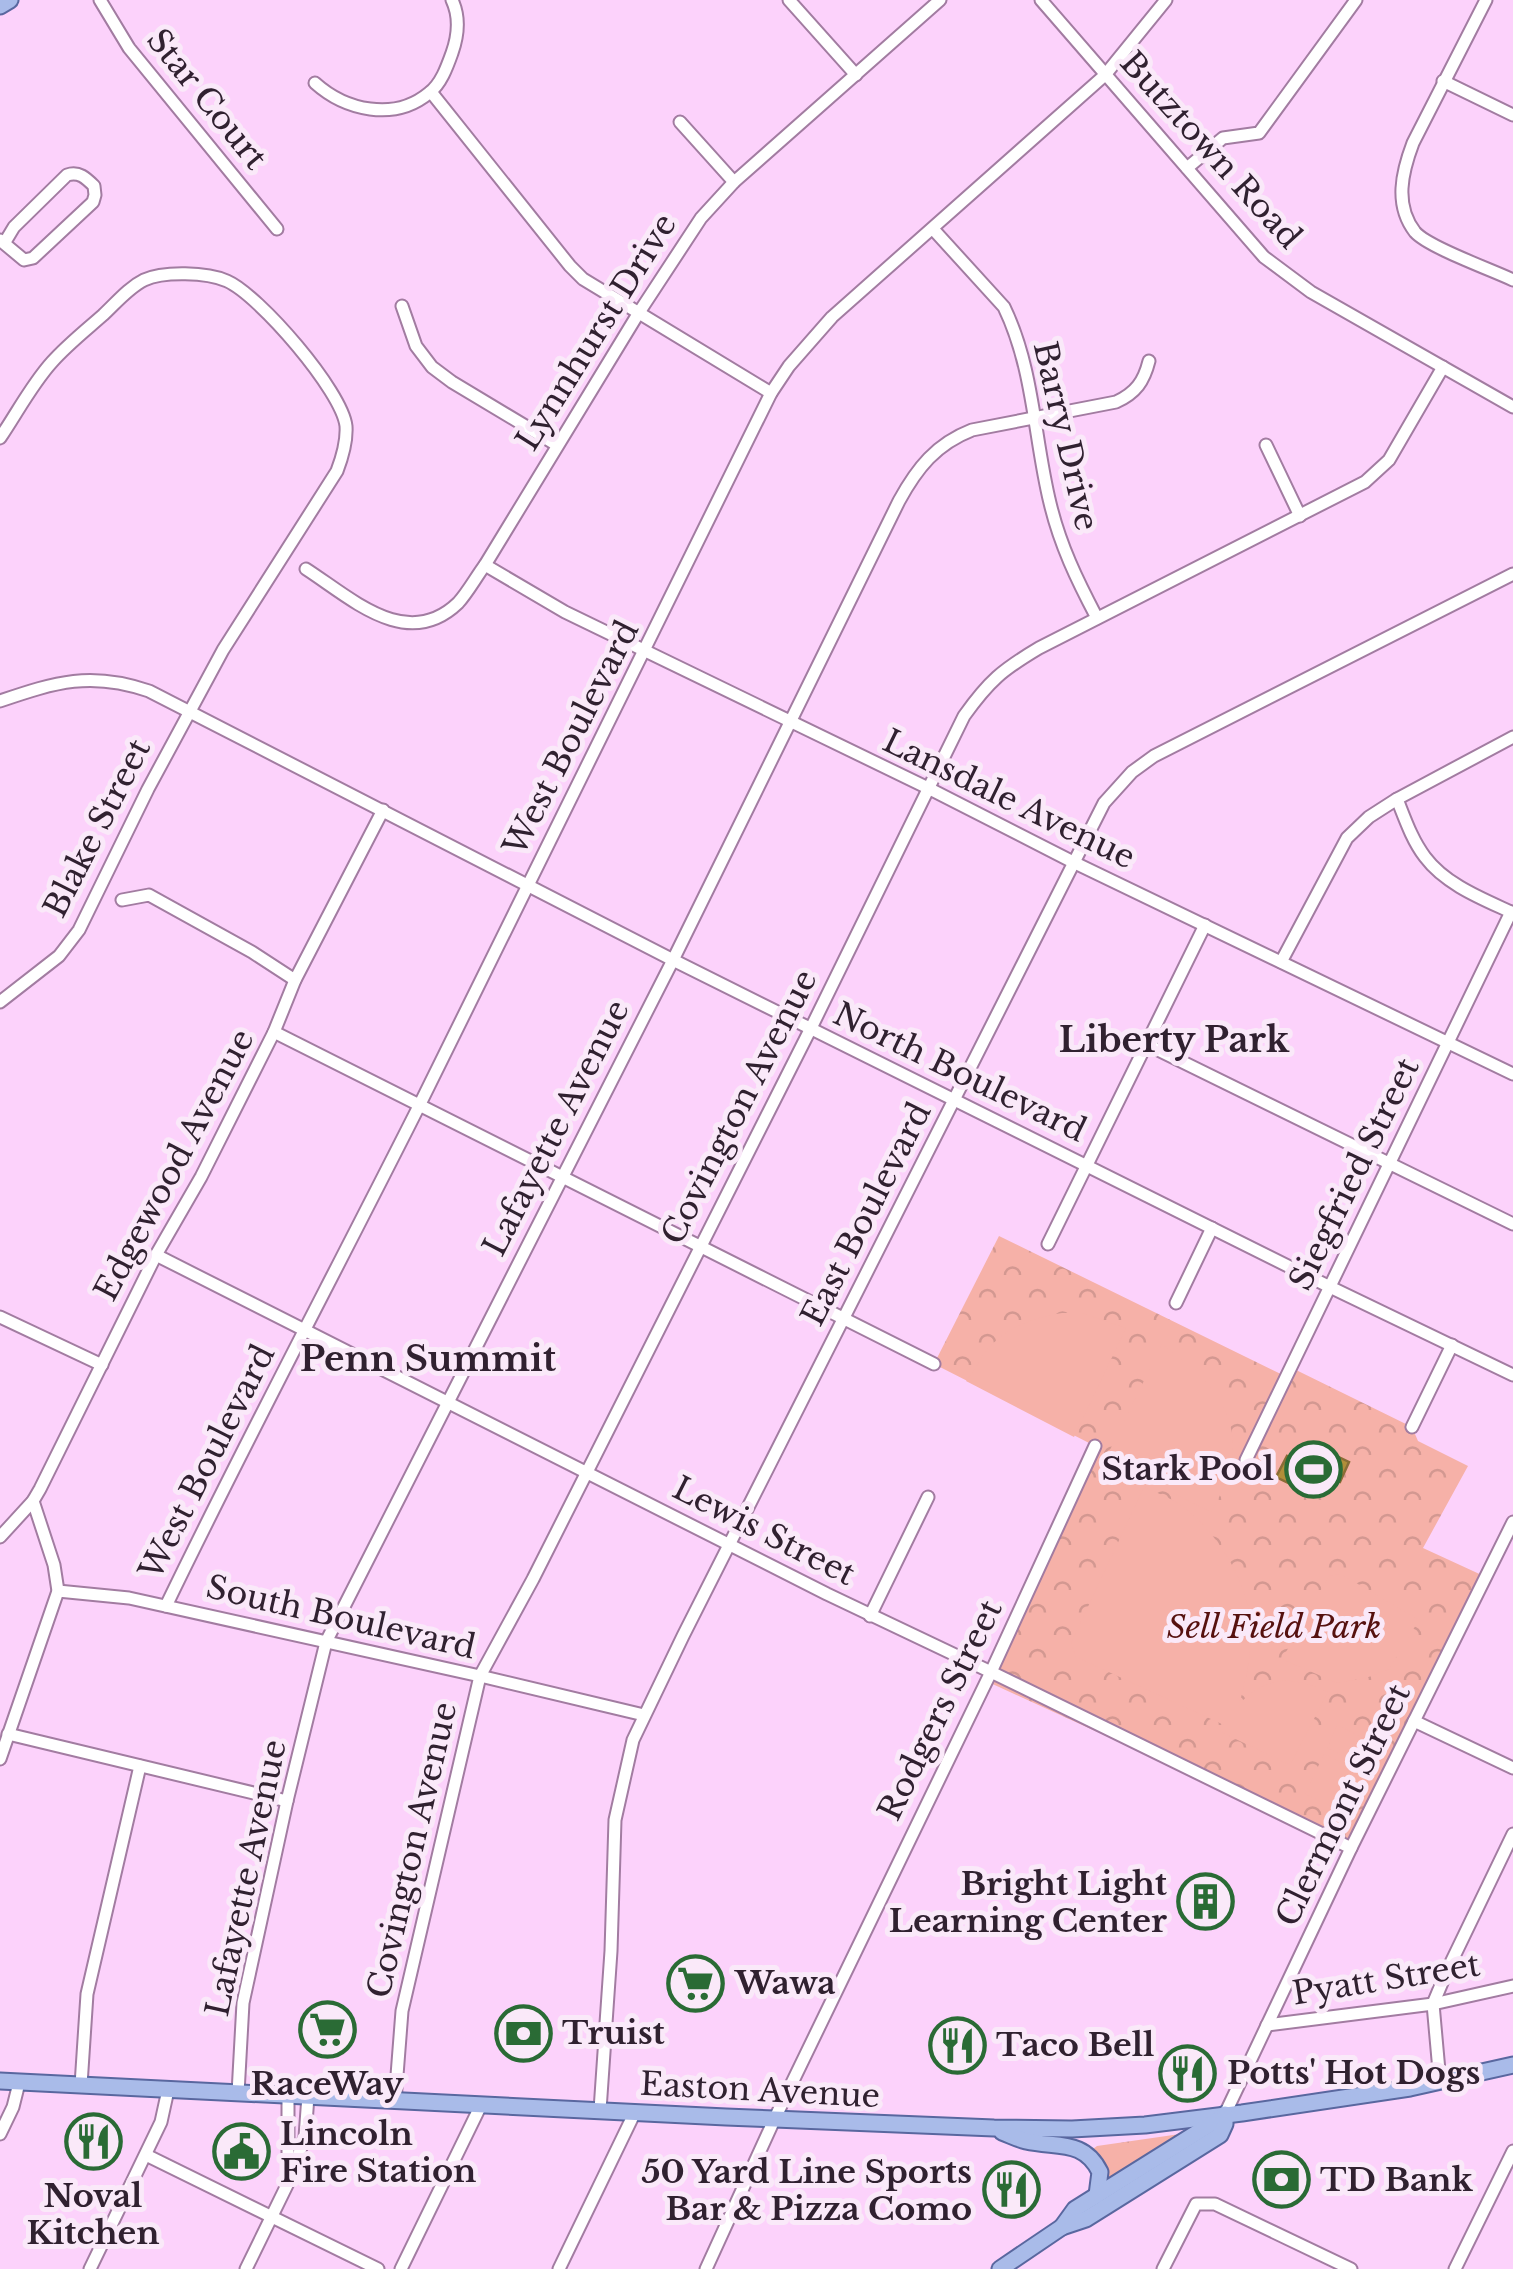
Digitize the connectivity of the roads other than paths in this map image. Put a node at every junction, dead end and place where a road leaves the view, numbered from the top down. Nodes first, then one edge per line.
1 (10, 0) edge
2 (100, 0) edge
3 (452, 0) edge
4 (789, 0) edge
5 (940, 0) edge
6 (1041, 0) edge
7 (1166, 0) edge
8 (1356, 0) edge
9 (1486, 0) edge
10 (0, 6) edge
11 (856, 74) junction
12 (1105, 75) junction
13 (1442, 81) junction
14 (315, 83) dead end
15 (432, 92) junction
16 (1513, 116) edge
17 (680, 122) dead end
18 (1187, 168) junction
19 (734, 182) junction
20 (277, 229) dead end
21 (933, 229) junction
22 (2, 241) edge
23 (1513, 280) edge
24 (402, 306) dead end
25 (638, 314) junction
26 (1149, 361) dead end
27 (1443, 367) junction
28 (771, 393) junction
29 (1513, 408) edge
30 (1036, 418) junction
31 (0, 438) edge
32 (556, 445) junction
33 (1266, 445) dead end
34 (1300, 516) junction
35 (485, 564) junction
36 (306, 568) dead end
37 (1512, 576) edge
38 (1097, 618) junction
39 (646, 650) junction
40 (0, 701) edge
41 (189, 711) junction
42 (791, 722) junction
43 (1513, 737) edge
44 (928, 788) junction
45 (1397, 799) junction
46 (382, 810) junction
47 (1073, 862) junction
48 (528, 884) junction
49 (122, 900) dead end
50 (1512, 912) edge
51 (1205, 925) junction
52 (673, 960) junction
53 (1282, 962) junction
54 (295, 980) junction
55 (0, 1002) edge
56 (811, 1028) junction
57 (274, 1032) junction
58 (1448, 1042) junction
59 (1146, 1044) junction
60 (1513, 1074) edge
61 (954, 1099) junction
62 (420, 1105) junction
63 (1389, 1163) junction
64 (1086, 1166) junction
65 (562, 1176) junction
66 (1513, 1224) edge
67 (1212, 1228) junction
68 (1048, 1244) dead end
69 (700, 1245) junction
70 (156, 1255) junction
71 (1330, 1287) junction
72 (1176, 1303) dead end
73 (0, 1317) edge
74 (844, 1319) junction
75 (305, 1330) junction
76 (1452, 1345) junction
77 (934, 1364) dead end
78 (102, 1365) junction
79 (1513, 1375) edge
80 (448, 1401) junction
81 (1412, 1427) dead end
82 (1095, 1446) dead end
83 (1246, 1460) dead end
84 (585, 1472) junction
85 (928, 1496) dead end
86 (33, 1501) junction
87 (1513, 1522) edge
88 (0, 1537) edge
89 (729, 1544) junction
90 (58, 1591) junction
91 (166, 1606) junction
92 (870, 1616) junction
93 (326, 1642) junction
94 (991, 1672) junction
95 (480, 1676) junction
96 (644, 1715) junction
97 (1414, 1721) junction
98 (8, 1734) junction
99 (0, 1759) edge
100 (140, 1766) junction
101 (1513, 1768) edge
102 (287, 1801) junction
103 (1513, 1834) edge
104 (1351, 1848) junction
105 (1513, 1986) edge
106 (1433, 2004) junction
107 (1267, 2025) junction
108 (1513, 2065) edge
109 (0, 2081) edge
110 (1440, 2082) junction
111 (20, 2083) junction
112 (80, 2085) junction
113 (168, 2090) junction
114 (238, 2092) junction
115 (288, 2095) junction
116 (308, 2096) junction
117 (395, 2101) junction
118 (482, 2105) junction
119 (600, 2110) junction
120 (635, 2112) junction
121 (1225, 2114) junction
122 (776, 2118) junction
123 (994, 2128) junction
124 (0, 2134) edge
125 (1513, 2151) edge
126 (146, 2155) junction
127 (288, 2184) junction
128 (1097, 2194) junction
129 (272, 2217) junction
130 (1062, 2226) junction
131 (90, 2269) edge
132 (246, 2269) edge
133 (378, 2269) edge
134 (401, 2269) edge
135 (558, 2269) edge
136 (706, 2269) edge
137 (1000, 2269) edge
138 (1163, 2269) edge
139 (1351, 2269) edge
140 (1455, 2269) edge

1 - 10 main road
2 - 20 street, Star Court
3 - 15 street
4 - 11 street
5 - 11 street, Lynnhurst Drive
6 - 12 street, Butztown Road
7 - 12 street, West Boulevard
8 - 18 street
9 - 13 street
11 - 19 street, Lynnhurst Drive
12 - 18 street, Butztown Road
12 - 21 street, West Boulevard
13 - 16 street
13 - 23 street
14 - 15 street
15 - 25 street
17 - 19 street
18 - 27 street, Butztown Road
19 - 25 street, Lynnhurst Drive
21 - 28 street, West Boulevard
21 - 30 street, Barry Drive
22 - 22 street
24 - 32 street
25 - 28 street
25 - 32 street, Lynnhurst Drive
26 - 30 street, Lafayette Avenue
27 - 29 street, Butztown Road
27 - 34 street, Covington Avenue
28 - 39 street, West Boulevard
30 - 38 street, Barry Drive
30 - 42 street, Lafayette Avenue
31 - 41 street, Blake Street
32 - 35 street, Lynnhurst Drive
33 - 34 street
34 - 38 street, Covington Avenue
35 - 36 street, Lynnhurst Drive
35 - 39 street, Lansdale Avenue
37 - 47 street, East Boulevard
38 - 44 street, Covington Avenue
39 - 42 street, Lansdale Avenue
39 - 48 street, West Boulevard
40 - 41 street, North Boulevard
41 - 46 street, North Boulevard
41 - 55 street, Blake Street
42 - 44 street, Lansdale Avenue
42 - 52 street, Lafayette Avenue
43 - 45 street
44 - 47 street, Lansdale Avenue
44 - 56 street, Covington Avenue
45 - 50 street
45 - 53 street
46 - 48 street, North Boulevard
46 - 54 street, Edgewood Avenue
47 - 51 street, Lansdale Avenue
47 - 61 street, East Boulevard
48 - 52 street, North Boulevard
48 - 62 street, West Boulevard
49 - 54 street
50 - 58 street, Siegfried Street
51 - 53 street, Lansdale Avenue
51 - 59 street
52 - 56 street, North Boulevard
52 - 65 street, Lafayette Avenue
53 - 58 street, Lansdale Avenue
54 - 57 street, Edgewood Avenue
56 - 61 street, North Boulevard
56 - 69 street, Covington Avenue
57 - 62 street
57 - 70 street, Edgewood Avenue
58 - 60 street, Lansdale Avenue
58 - 63 street, Siegfried Street
59 - 63 street
59 - 64 street
61 - 64 street, North Boulevard
61 - 74 street, East Boulevard
62 - 65 street
62 - 75 street, West Boulevard
63 - 66 street
63 - 71 street, Siegfried Street
64 - 67 street, North Boulevard
64 - 68 street
65 - 69 street
65 - 80 street, Lafayette Avenue
67 - 71 street, North Boulevard
67 - 72 street
69 - 74 street
69 - 84 street, Covington Avenue
70 - 75 street, Lewis Street
70 - 78 street, Edgewood Avenue
71 - 76 street, North Boulevard
71 - 83 street, Siegfried Street
73 - 78 street
74 - 77 street
74 - 89 street, East Boulevard
75 - 80 street, Lewis Street
75 - 91 street, West Boulevard
76 - 79 street, North Boulevard
76 - 81 street
78 - 86 street, Edgewood Avenue
80 - 84 street, Lewis Street
80 - 93 street, Lafayette Avenue
82 - 94 street, Rodgers Street
84 - 89 street, Lewis Street
84 - 95 street, Covington Avenue
85 - 92 street
86 - 88 street, Edgewood Avenue
86 - 90 street
87 - 97 street, Clermont Street
89 - 92 street, Lewis Street
89 - 96 street, East Boulevard
90 - 91 street, South Boulevard
90 - 98 street
91 - 93 street, South Boulevard
92 - 94 street, Lewis Street
93 - 95 street, South Boulevard
93 - 102 street, Lafayette Avenue
94 - 104 street, Lewis Street
94 - 122 street, Rodgers Street
95 - 96 street, South Boulevard
95 - 117 street, Covington Avenue
96 - 119 street, East Boulevard
97 - 101 street
97 - 104 street, Clermont Street
98 - 99 street
98 - 100 street
100 - 102 street
100 - 112 street
102 - 114 street, Lafayette Avenue
103 - 106 street
104 - 107 street, Clermont Street
105 - 106 street, Pyatt Street
106 - 107 street, Pyatt Street
106 - 110 street
107 - 121 street, Clermont Street
108 - 110 main road, Easton Avenue
109 - 111 main road, Easton Avenue
110 - 121 main road, Easton Avenue
111 - 112 main road, Easton Avenue
111 - 124 street
112 - 113 main road, Easton Avenue
113 - 114 main road, Easton Avenue
113 - 126 street
114 - 115 main road, Easton Avenue
115 - 116 main road, Easton Avenue
115 - 127 street
116 - 117 main road, Easton Avenue
116 - 127 street
117 - 118 main road, Easton Avenue
118 - 119 main road, Easton Avenue
118 - 134 street
119 - 120 main road, Easton Avenue
120 - 122 main road, Easton Avenue
120 - 135 street
121 - 123 main road, Easton Avenue
121 - 128 main road
121 - 130 main road
122 - 123 main road, Easton Avenue
122 - 136 street, Rodgers Street
123 - 128 main road
125 - 140 street
126 - 129 street
126 - 131 street
127 - 129 street
128 - 130 main road
129 - 132 street
129 - 133 street
130 - 137 main road
138 - 139 street

